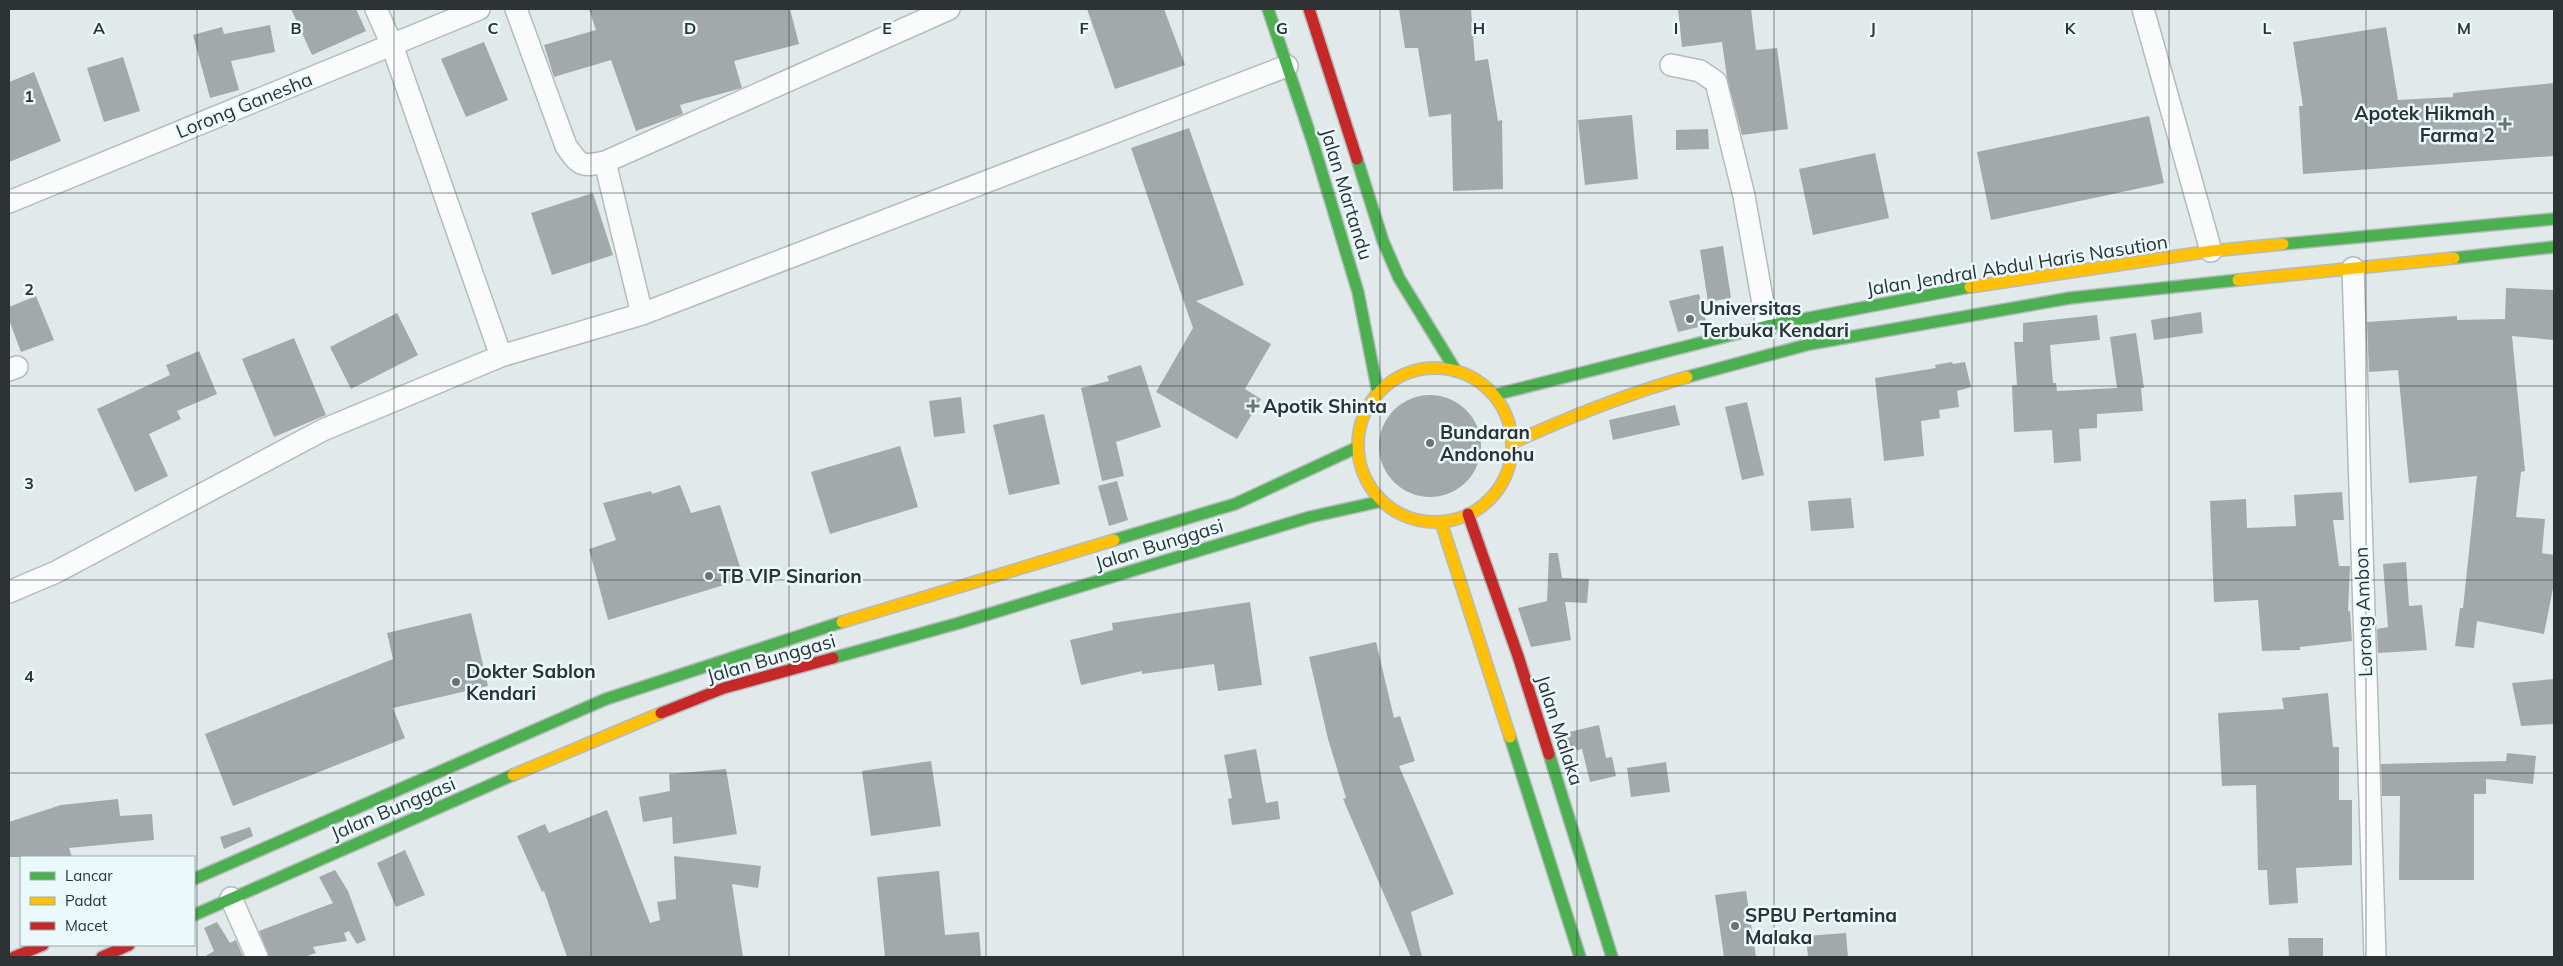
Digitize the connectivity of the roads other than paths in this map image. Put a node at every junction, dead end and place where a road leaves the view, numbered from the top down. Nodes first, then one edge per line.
1 (376, 9) edge
2 (479, 9) edge
3 (516, 9) edge
4 (949, 9) edge
5 (1268, 9) edge
6 (1310, 9) edge
7 (2144, 9) edge
8 (392, 45) junction
9 (1671, 65) dead end
10 (1287, 66) junction
11 (605, 162) junction
12 (9, 202) edge
13 (2554, 219) edge
14 (2554, 247) edge
15 (2211, 251) junction
16 (2353, 268) junction
17 (1991, 297) junction
18 (642, 314) junction
19 (1767, 326) junction
20 (501, 356) junction
21 (1456, 371) junction
22 (1378, 393) junction
23 (1494, 396) junction
24 (1512, 443) junction
25 (1358, 447) junction
26 (1382, 501) junction
27 (1468, 514) junction
28 (1442, 522) junction
29 (9, 592) edge
30 (483, 762) junction
31 (492, 785) junction
32 (195, 879) edge
33 (231, 898) junction
34 (195, 915) edge
35 (41, 946) edge
36 (127, 946) edge
37 (14, 957) edge
38 (102, 957) edge
39 (257, 957) edge
40 (1580, 957) edge
41 (1612, 957) edge
42 (2375, 957) edge

1 - 8 street
2 - 8 street, Lorong Ganesha
3 - 11 street
4 - 11 street
5 - 10 main road, Jalan Martandu
6 - 21 main road, Jalan Martandu
7 - 15 street
8 - 12 street, Lorong Ganesha
8 - 20 street
9 - 19 street
10 - 18 street
10 - 22 main road, Jalan Martandu
11 - 18 street
13 - 15 main road, Jalan Jendral Abdul Haris Nasution
14 - 16 main road, Jalan Jendral Abdul Haris Nasution
15 - 17 main road, Jalan Jendral Abdul Haris Nasution
16 - 17 main road, Jalan Jendral Abdul Haris Nasution
16 - 42 street, Lorong Ambon
17 - 19 main road, Jalan Jendral Abdul Haris Nasution
17 - 24 main road, Jalan Jendral Abdul Haris Nasution
18 - 20 street
19 - 23 main road, Jalan Jendral Abdul Haris Nasution
20 - 29 street
21 - 22 main road
21 - 23 main road
22 - 25 main road
23 - 24 main road
24 - 27 main road
25 - 26 main road
25 - 30 main road, Jalan Bunggasi
26 - 28 main road
26 - 31 main road, Jalan Bunggasi
27 - 28 main road
27 - 41 main road, Jalan Malaka
28 - 40 main road
30 - 31 main road
30 - 32 main road, Jalan Bunggasi
31 - 33 main road, Jalan Bunggasi
33 - 34 main road, Jalan Bunggasi
33 - 39 street
35 - 37 main road
36 - 38 main road

